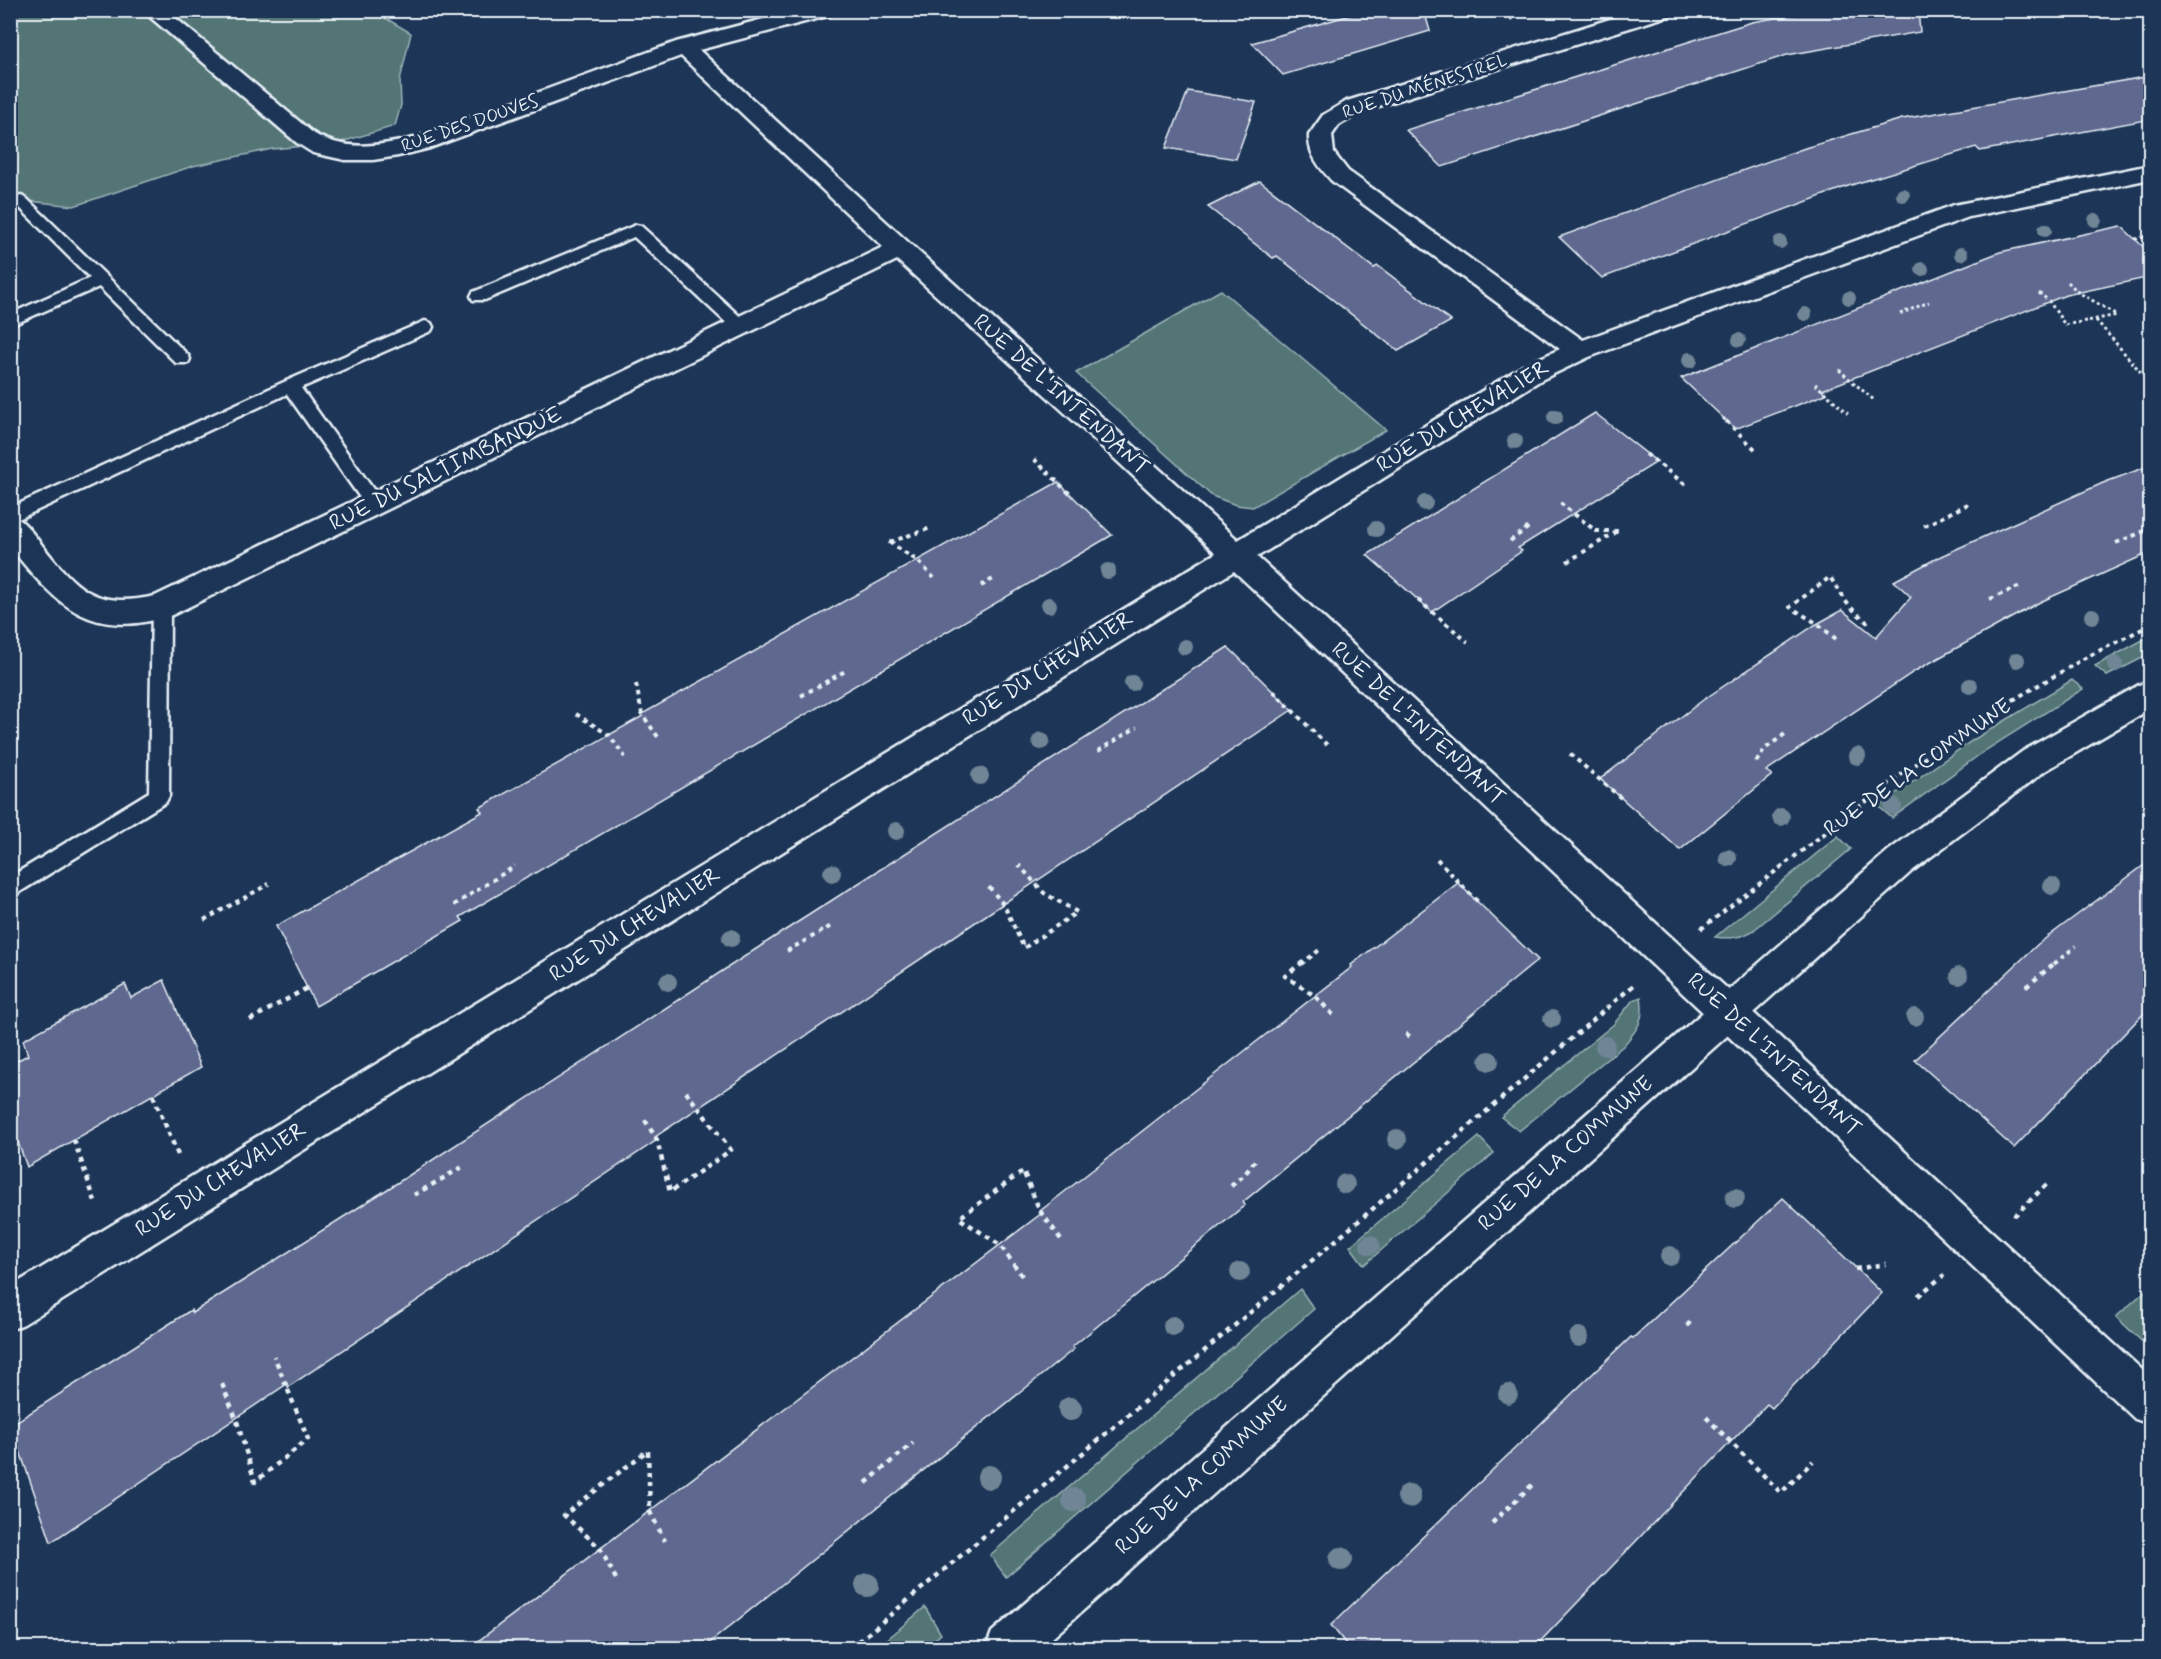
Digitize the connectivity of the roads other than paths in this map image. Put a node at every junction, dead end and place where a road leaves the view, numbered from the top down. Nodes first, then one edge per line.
1 (152, 10) edge
2 (823, 10) edge
3 (1663, 10) edge
4 (684, 47) junction
5 (2151, 172) edge
6 (21, 201) dead end
7 (900, 249) junction
8 (99, 280) junction
9 (479, 296) dead end
10 (10, 321) edge
11 (740, 326) junction
12 (425, 327) dead end
13 (1580, 351) junction
14 (182, 359) dead end
15 (290, 386) junction
16 (374, 504) junction
17 (10, 516) edge
18 (10, 526) edge
19 (1235, 554) junction
20 (161, 607) junction
21 (2151, 694) edge
22 (10, 890) edge
23 (1727, 1012) junction
24 (10, 1310) edge
25 (2151, 1404) edge
26 (1008, 1648) edge

1 - 4 street, RUE DES DOUVES
2 - 4 street, RUE DES DOUVES
3 - 13 street, RUE DU MÉNESTREL
4 - 7 street, RUE DE L'INTENDANT
5 - 13 street, RUE DU CHEVALIER
6 - 8 lane
7 - 11 street, RUE DU SALTIMBANQUE
7 - 19 street, RUE DE L'INTENDANT
8 - 10 lane
8 - 14 lane
9 - 11 lane
11 - 16 street, RUE DU SALTIMBANQUE
12 - 15 lane
13 - 19 street, RUE DU CHEVALIER
15 - 16 lane
15 - 17 lane
16 - 20 street, RUE DU SALTIMBANQUE
18 - 20 street, RUE DU SALTIMBANQUE
19 - 23 street, RUE DE L'INTENDANT
19 - 24 street, RUE DU CHEVALIER
20 - 22 lane
21 - 23 street, RUE DE LA COMMUNE
23 - 25 street, RUE DE L'INTENDANT
23 - 26 street, RUE DE LA COMMUNE

